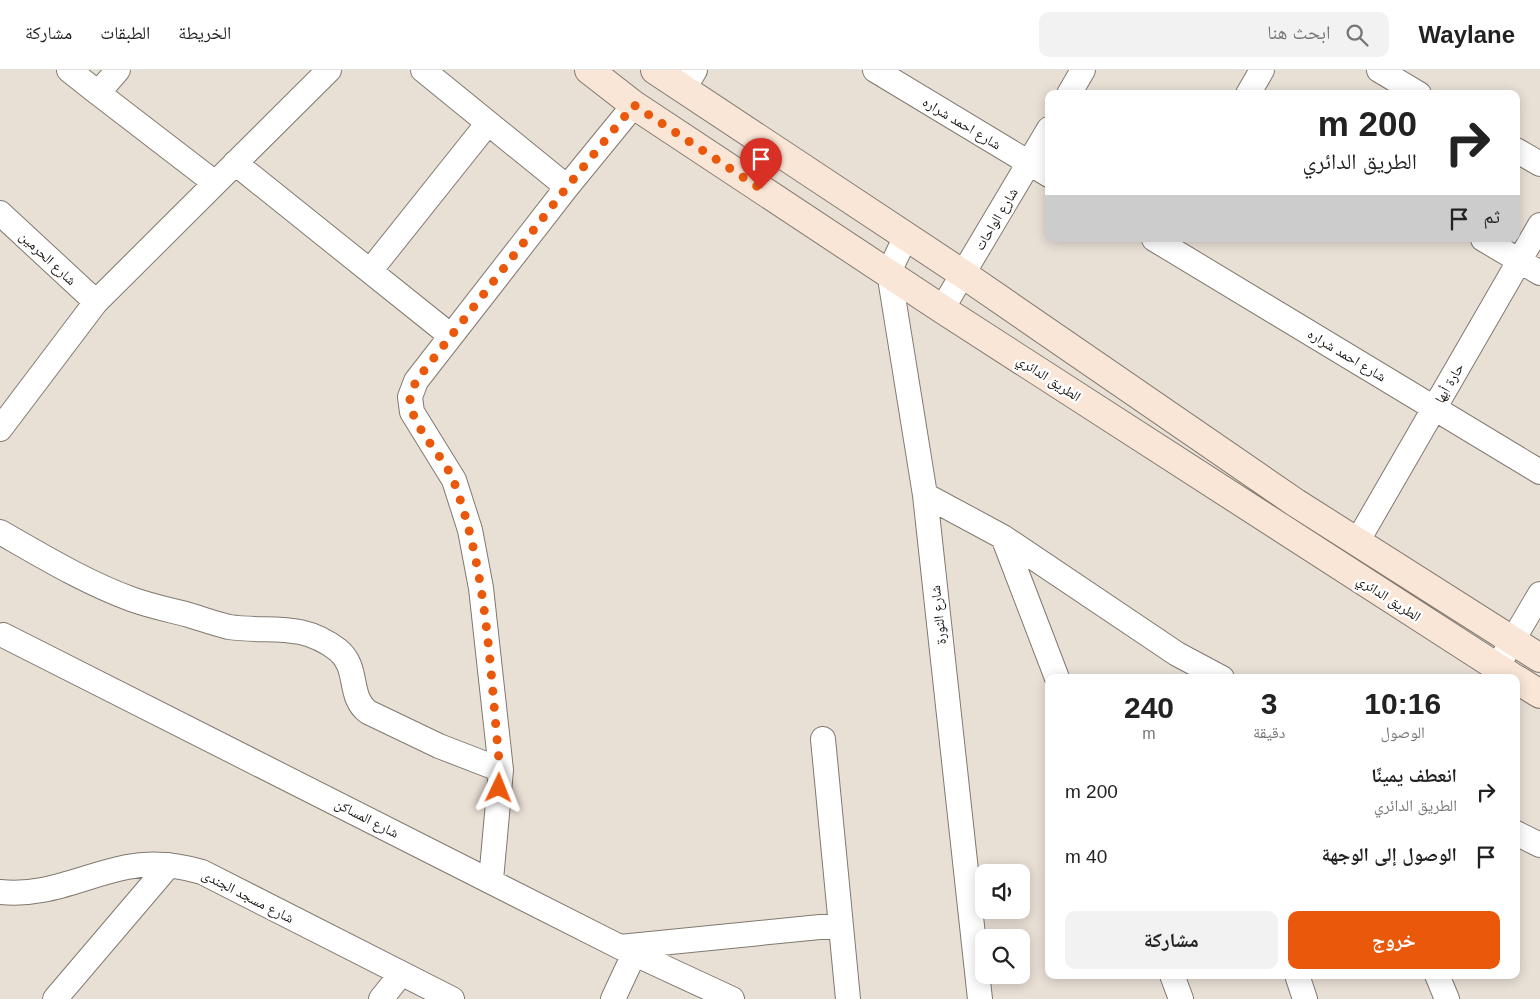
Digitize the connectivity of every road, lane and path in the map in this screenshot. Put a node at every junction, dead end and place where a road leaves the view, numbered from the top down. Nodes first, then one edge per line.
1 (69, 70) edge
2 (118, 70) edge
3 (329, 70) edge
4 (423, 70) edge
5 (589, 70) edge
6 (655, 70) edge
7 (875, 70) edge
8 (1083, 70) edge
9 (1262, 70) edge
10 (1379, 70) edge
11 (689, 80) edge
12 (1071, 90) edge
13 (1250, 90) edge
14 (1413, 90) edge
15 (98, 94) junction
16 (634, 105) junction
17 (488, 123) junction
18 (1045, 135) edge
19 (1520, 152) edge
20 (235, 163) junction
21 (1028, 163) junction
22 (1540, 164) edge
23 (1045, 173) edge
24 (215, 183) junction
25 (567, 187) junction
26 (0, 213) edge
27 (1540, 225) edge
28 (906, 236) junction
29 (1163, 242) edge
30 (1488, 242) edge
31 (1519, 260) junction
32 (370, 271) junction
33 (889, 272) junction
34 (1540, 272) edge
35 (963, 274) junction
36 (96, 302) junction
37 (942, 308) junction
38 (451, 336) junction
39 (1434, 408) junction
40 (4, 413) edge
41 (1540, 472) edge
42 (924, 495) junction
43 (1296, 503) junction
44 (1279, 527) junction
45 (0, 532) edge
46 (1003, 537) junction
47 (1357, 542) junction
48 (1540, 594) edge
49 (3, 636) dead end
50 (1512, 641) junction
51 (1177, 654) junction
52 (1540, 658) edge
53 (1055, 674) edge
54 (1184, 674) edge
55 (1214, 674) edge
56 (1509, 674) edge
57 (1520, 681) edge
58 (1540, 694) edge
59 (824, 739) dead end
60 (500, 770) junction
61 (1520, 835) edge
62 (1540, 845) edge
63 (169, 865) junction
64 (491, 880) junction
65 (0, 892) edge
66 (840, 925) junction
67 (627, 951) junction
68 (401, 974) junction
69 (1174, 979) edge
70 (1298, 979) edge
71 (1439, 979) edge
72 (55, 999) edge
73 (381, 999) edge
74 (452, 999) edge
75 (613, 999) edge
76 (732, 999) edge
77 (848, 999) edge
78 (980, 999) edge
79 (1181, 999) edge
80 (1306, 999) edge
81 (1447, 999) edge

1 - 15 street
2 - 15 street
3 - 20 street
4 - 17 street
5 - 16 street, الطريق الدائري
6 - 11 street
7 - 21 street, شارع احمد شراره
8 - 12 street
9 - 13 street
10 - 14 street
11 - 28 street
15 - 24 street
16 - 25 street
16 - 33 street, الطريق الدائري
17 - 25 street
17 - 32 street
18 - 21 street, شارع الواحات
19 - 22 street
20 - 24 street
20 - 32 street
21 - 23 street, شارع احمد شراره
21 - 35 street, شارع الواحات
24 - 36 street
25 - 38 street
26 - 36 street, شارع الحرمين
27 - 31 street, حارة أبها
28 - 33 street
28 - 35 street
29 - 39 street, شارع احمد شراره
30 - 31 street
31 - 34 street
31 - 39 street, حارة أبها
32 - 38 street
33 - 37 street, الطريق الدائري
33 - 42 street, شارع الثورة
35 - 37 street, شارع الواحات
35 - 43 street
36 - 40 street
37 - 44 street, الطريق الدائري
38 - 60 street
39 - 41 street, شارع احمد شراره
39 - 47 street, حارة أبها
42 - 46 street
42 - 78 street, شارع الثورة
43 - 44 street
43 - 47 street
44 - 56 street, الطريق الدائري
45 - 60 street
46 - 51 street
46 - 53 street
47 - 50 street
48 - 50 street
49 - 64 street, شارع المساكن
50 - 52 street
50 - 56 street
51 - 54 street
51 - 55 street
57 - 58 street, الطريق الدائري
59 - 66 street
60 - 64 street
61 - 62 street
63 - 65 street, شارع مسجد الجندى
63 - 68 street, شارع مسجد الجندى
63 - 72 street
64 - 67 street, شارع المساكن
66 - 67 street
66 - 77 street
67 - 75 street
67 - 76 street, شارع المساكن
68 - 73 street
68 - 74 street, شارع مسجد الجندى
69 - 79 street
70 - 80 street
71 - 81 street

